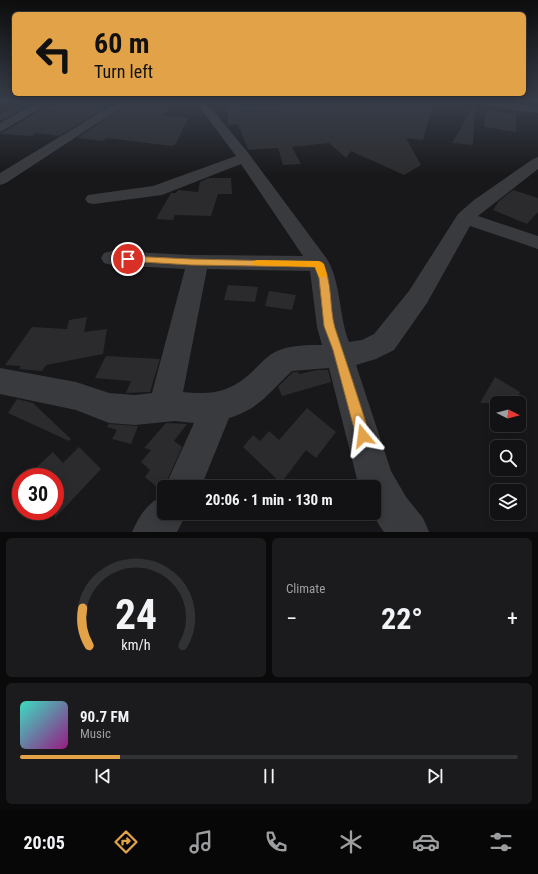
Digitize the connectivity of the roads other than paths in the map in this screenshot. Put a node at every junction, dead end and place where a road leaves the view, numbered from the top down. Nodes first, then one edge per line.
1 (85, 126) edge
2 (220, 126) edge
3 (244, 158) junction
4 (538, 162) edge
5 (0, 180) edge
6 (94, 198) dead end
7 (465, 218) junction
8 (538, 243) edge
9 (112, 258) dead end
10 (198, 262) junction
11 (319, 264) junction
12 (340, 356) junction
13 (0, 381) edge
14 (164, 407) junction
15 (218, 407) junction
16 (186, 480) edge
17 (162, 520) edge
18 (152, 532) edge
19 (409, 532) edge

1 - 5 street
2 - 3 street
3 - 6 street
3 - 11 street
4 - 7 street
7 - 8 street
7 - 12 street
9 - 10 street
10 - 11 street
10 - 14 street
11 - 12 street
12 - 15 street
12 - 19 street
13 - 14 street
14 - 15 street
15 - 16 street
17 - 18 street

